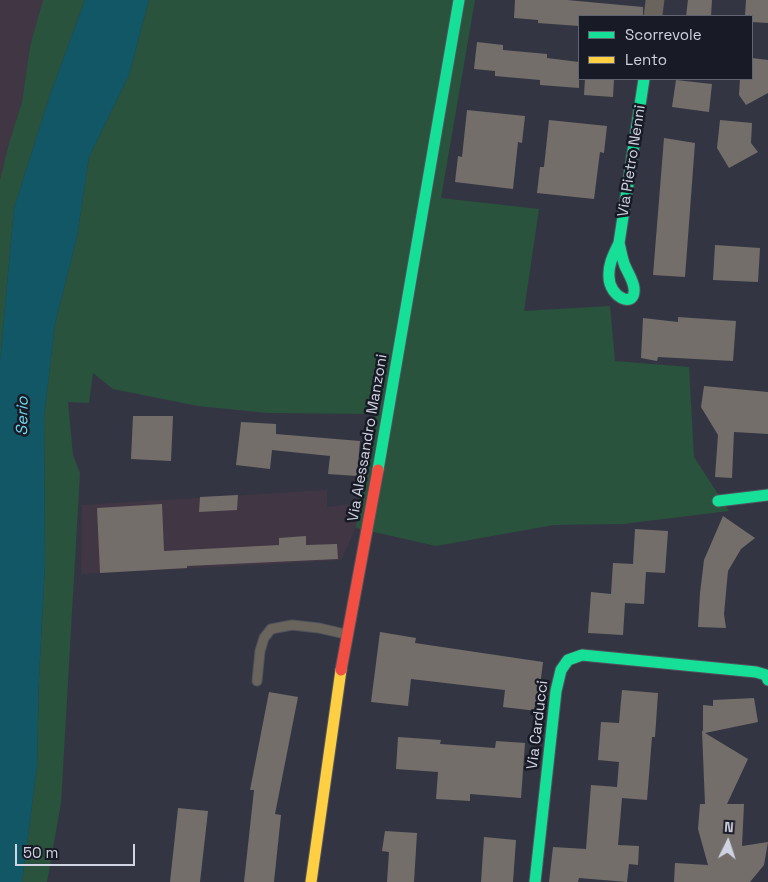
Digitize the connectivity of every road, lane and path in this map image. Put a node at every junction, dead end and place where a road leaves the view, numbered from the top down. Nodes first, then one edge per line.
1 (459, 0) edge
2 (655, 0) edge
3 (653, 15) edge
4 (644, 80) edge
5 (619, 243) dead end
6 (768, 495) edge
7 (718, 501) dead end
8 (347, 634) junction
9 (768, 680) edge
10 (257, 681) dead end
11 (311, 882) edge
12 (535, 882) edge

1 - 8 street, Via Alessandro Manzoni
2 - 3 street
4 - 5 street, Via Pietro Nenni
6 - 7 street
8 - 10 lane
8 - 11 street, Via Alessandro Manzoni
9 - 12 street, Via Carducci

